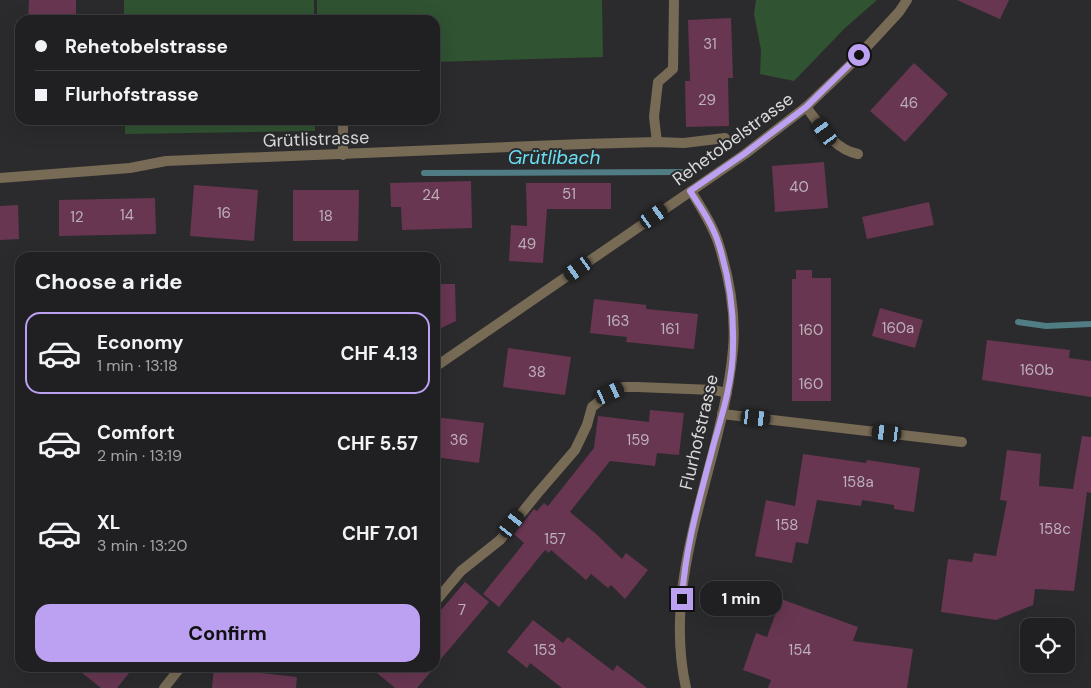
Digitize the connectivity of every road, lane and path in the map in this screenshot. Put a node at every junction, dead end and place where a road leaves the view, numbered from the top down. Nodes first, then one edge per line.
1 (674, 0) edge
2 (907, 0) edge
3 (806, 107) junction
4 (343, 125) edge
5 (725, 138) dead end
6 (657, 142) junction
7 (343, 154) junction
8 (858, 154) dead end
9 (0, 178) edge
10 (690, 191) junction
11 (440, 364) edge
12 (727, 393) junction
13 (722, 414) junction
14 (962, 442) dead end
15 (440, 596) edge
16 (177, 672) edge
17 (164, 688) edge
18 (686, 688) edge

1 - 6 street
2 - 3 street, Rehetobelstrasse
3 - 8 street
3 - 10 street, Rehetobelstrasse
4 - 7 street
5 - 6 street, Grütlistrasse
6 - 7 street, Grütlistrasse
7 - 9 street, Grütlistrasse
10 - 11 street, Rehetobelstrasse
10 - 12 street, Flurhofstrasse
12 - 13 street, Flurhofstrasse
12 - 15 street
13 - 14 street
13 - 18 street, Flurhofstrasse
16 - 17 street

